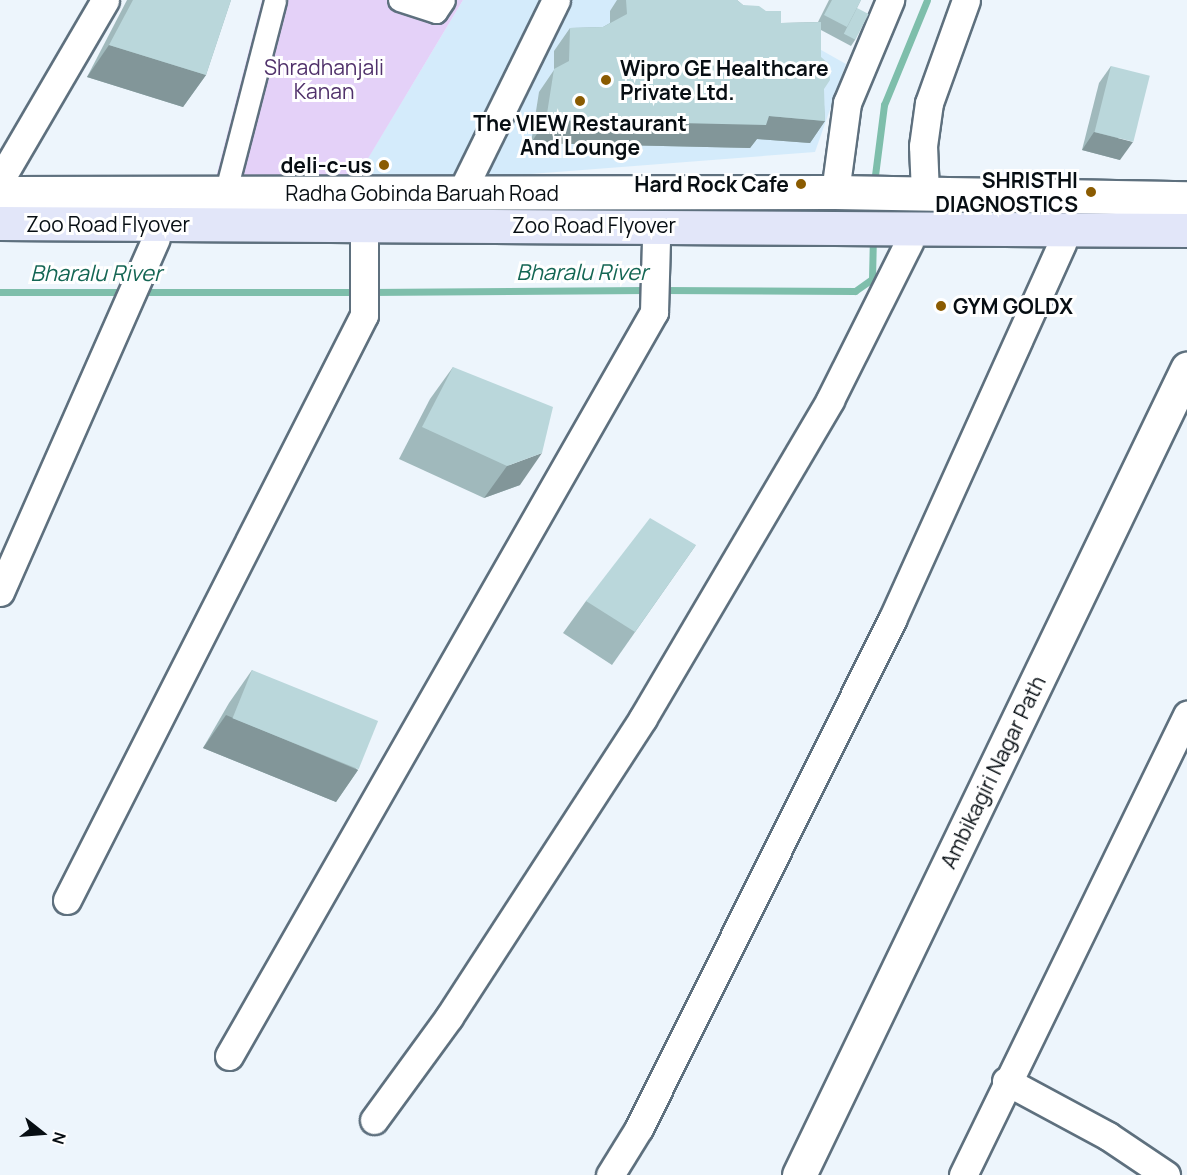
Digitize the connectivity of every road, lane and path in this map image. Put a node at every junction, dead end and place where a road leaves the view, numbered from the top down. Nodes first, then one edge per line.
1 (105, 0) edge
2 (275, 0) edge
3 (399, 0) edge
4 (444, 0) edge
5 (556, 0) edge
6 (890, 0) edge
7 (966, 0) edge
8 (0, 180) edge
9 (840, 192) junction
10 (0, 193) edge
11 (461, 193) junction
12 (225, 194) junction
13 (913, 194) junction
14 (1187, 198) edge
15 (0, 206) edge
16 (1187, 213) edge
17 (0, 223) edge
18 (1187, 230) edge
19 (364, 238) junction
20 (0, 239) edge
21 (156, 239) junction
22 (656, 239) junction
23 (902, 242) junction
24 (1062, 243) junction
25 (1187, 244) edge
26 (1187, 369) edge
27 (0, 592) edge
28 (1187, 715) edge
29 (67, 900) dead end
30 (230, 1056) dead end
31 (1006, 1081) junction
32 (374, 1120) dead end
33 (610, 1175) edge
34 (799, 1175) edge
35 (963, 1175) edge
36 (1166, 1175) edge

1 - 8 street
2 - 12 street
3 - 4 street
5 - 11 street
6 - 9 street
7 - 13 street
9 - 11 street, Radha Gobinda Baruah Road
9 - 13 street, Radha Gobinda Baruah Road
10 - 12 street, Radha Gobinda Baruah Road
11 - 12 street, Radha Gobinda Baruah Road
13 - 14 street, Radha Gobinda Baruah Road
15 - 16 main road, Zoo Road Flyover
17 - 18 main road, Zoo Road Flyover
19 - 21 street
19 - 22 street
19 - 29 street
20 - 21 street
21 - 27 street
22 - 23 street
22 - 30 street
23 - 24 street
23 - 32 street
24 - 25 street
24 - 33 street
26 - 34 street, Ambikagiri Nagar Path
28 - 31 street
31 - 35 street
31 - 36 street

